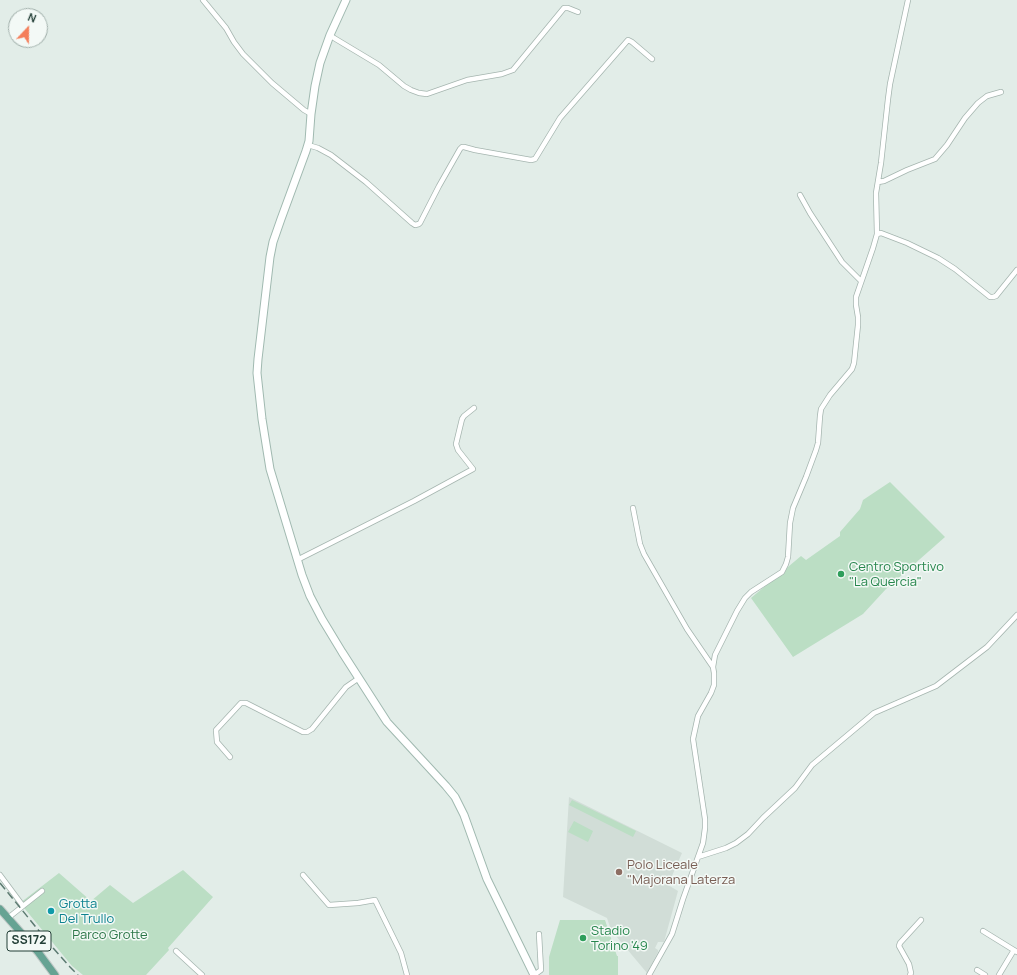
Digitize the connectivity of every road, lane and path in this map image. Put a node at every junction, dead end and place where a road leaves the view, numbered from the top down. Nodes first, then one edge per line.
1 (203, 0) edge
2 (346, 0) edge
3 (908, 0) edge
4 (578, 12) dead end
5 (330, 35) junction
6 (652, 59) dead end
7 (1001, 92) dead end
8 (311, 114) junction
9 (308, 145) junction
10 (878, 182) junction
11 (800, 195) dead end
12 (877, 234) junction
13 (1017, 270) edge
14 (861, 281) junction
15 (474, 408) dead end
16 (633, 508) dead end
17 (297, 560) junction
18 (1017, 615) edge
19 (713, 667) junction
20 (358, 678) junction
21 (230, 757) dead end
22 (698, 857) junction
23 (0, 875) edge
24 (303, 875) dead end
25 (42, 891) dead end
26 (23, 906) junction
27 (0, 909) edge
28 (8, 918) junction
29 (921, 920) dead end
30 (983, 931) dead end
31 (539, 934) dead end
32 (176, 951) dead end
33 (1015, 951) edge
34 (977, 970) dead end
35 (55, 975) edge
36 (202, 975) edge
37 (407, 975) edge
38 (534, 975) edge
39 (649, 975) edge
40 (910, 975) edge
41 (985, 975) edge
42 (999, 975) edge

1 - 8 street
2 - 5 main road
3 - 10 street
4 - 5 street
5 - 8 main road
6 - 9 street
7 - 10 street
8 - 9 main road
9 - 17 main road
10 - 12 street
11 - 14 street
12 - 13 street
12 - 14 street
14 - 19 street
15 - 17 street
16 - 19 street
17 - 20 main road
18 - 22 street
19 - 22 street
20 - 21 street
20 - 38 main road
22 - 39 street
23 - 26 street
24 - 37 street
25 - 26 street
26 - 28 street
27 - 28 main road, SS172
28 - 35 main road, SS172
29 - 40 street
30 - 33 street
31 - 38 street
32 - 36 street
33 - 42 street
34 - 41 street

